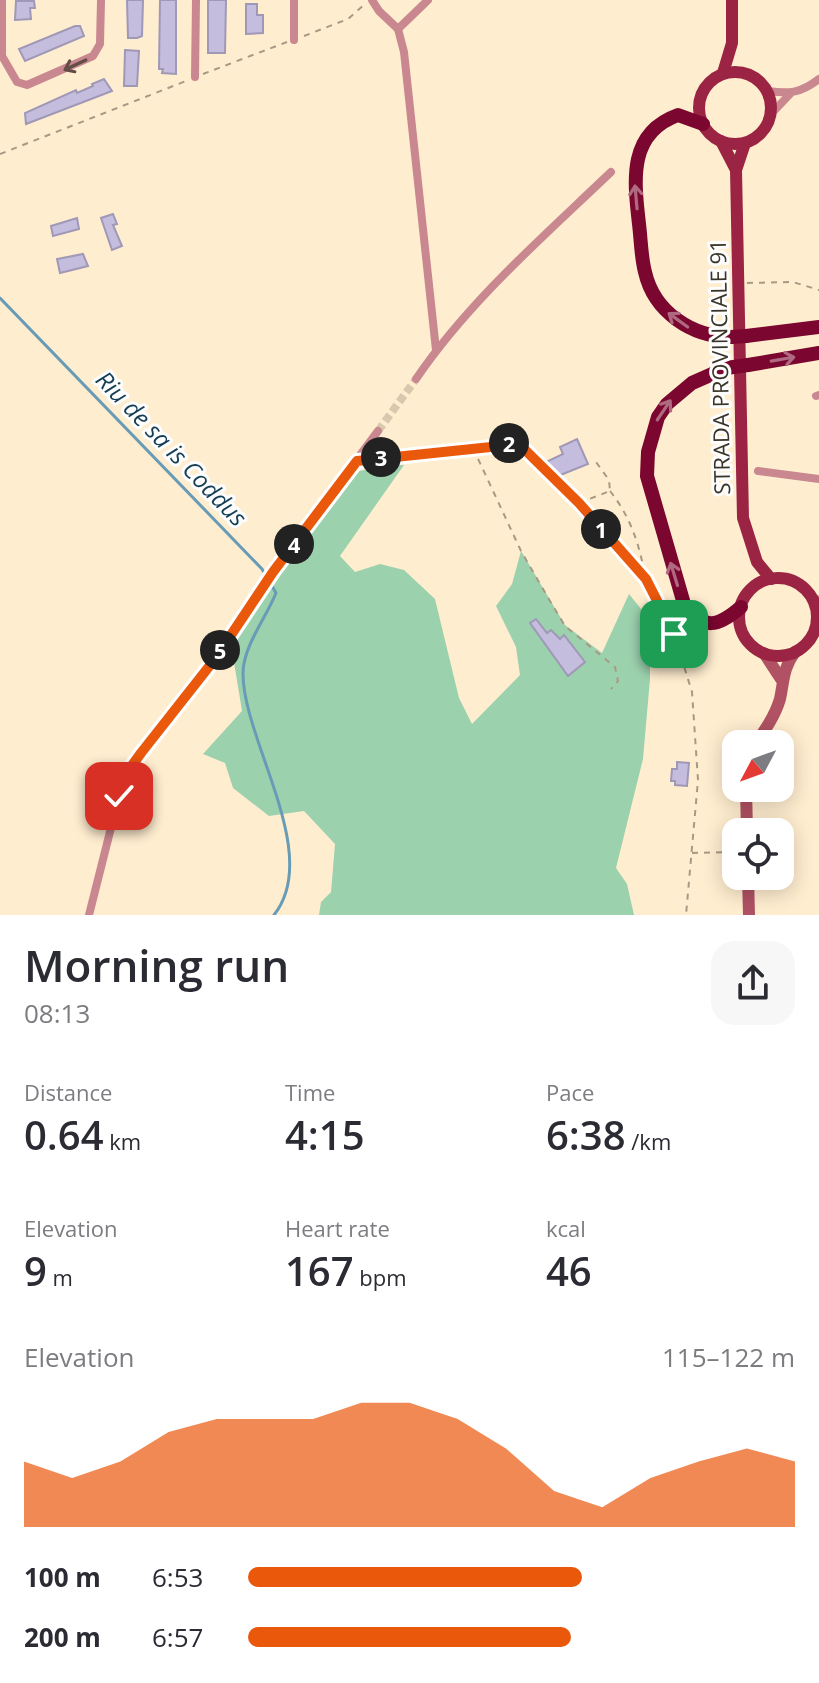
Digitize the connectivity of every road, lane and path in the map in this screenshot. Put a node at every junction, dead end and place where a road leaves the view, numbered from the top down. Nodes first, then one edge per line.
1 (2, 0) edge
2 (101, 0) edge
3 (196, 0) edge
4 (294, 0) edge
5 (370, 0) edge
6 (428, 0) edge
7 (732, 0) edge
8 (398, 29) junction
9 (294, 40) junction
10 (732, 43) junction
11 (723, 73) junction
12 (745, 73) junction
13 (195, 77) junction
14 (819, 79) edge
15 (768, 91) junction
16 (790, 94) junction
17 (771, 114) junction
18 (703, 124) junction
19 (721, 141) junction
20 (745, 143) junction
21 (0, 154) edge
22 (736, 170) junction
23 (611, 172) dead end
24 (738, 283) junction
25 (819, 290) edge
26 (819, 327) edge
27 (436, 350) junction
28 (819, 353) edge
29 (416, 379) tunnel mouth
30 (378, 431) tunnel mouth
31 (472, 447) junction
32 (357, 461) junction
33 (596, 462) dead end
34 (758, 471) dead end
35 (819, 479) edge
36 (610, 491) junction
37 (579, 503) junction
38 (757, 562) junction
39 (646, 579) junction
40 (771, 579) junction
41 (754, 587) junction
42 (815, 598) edge
43 (741, 607) junction
44 (818, 620) edge
45 (795, 652) junction
46 (764, 653) junction
47 (781, 679) junction
48 (611, 689) dead end
49 (765, 730) edge
50 (722, 852) edge
51 (691, 853) junction
52 (748, 890) edge
53 (89, 915) edge
54 (686, 915) edge
55 (749, 915) edge

2 -> 1 street
3 - 13 street
4 - 9 street
5 - 8 street
5 - 9 path
6 - 8 street
7 - 10 main road
8 - 27 street
9 - 13 path
10 - 11 main road
10 - 12 main road
11 - 12 main road
11 - 18 main road
12 - 15 main road
13 - 21 path
14 - 16 street
15 - 16 street
15 - 17 main road
16 - 17 street
17 - 20 main road
18 - 19 main road
26 -> 18 highway, bridge
19 - 20 main road
19 - 22 main road, STRADA PROVINCIALE 91
20 - 22 main road, STRADA PROVINCIALE 91
22 - 24 main road, STRADA PROVINCIALE 91
23 - 27 street
24 - 25 path
24 - 38 main road, STRADA PROVINCIALE 91
27 - 29 street
43 -> 28 highway, bridge
30 - 32 street
31 - 32 path
31 - 37 path
31 - 48 path
32 - 53 street
33 - 36 path
34 - 35 street
36 - 37 path
36 - 39 path
37 - 39 path
38 - 40 main road, STRADA PROVINCIALE 91
38 - 41 main road, STRADA PROVINCIALE 91
39 - 51 path
40 - 41 main road
40 - 42 main road
41 - 43 main road
42 - 44 main road
43 - 46 main road
44 - 45 main road
45 - 46 main road
45 - 47 street
46 - 47 street
47 - 49 street
50 - 51 path
51 - 54 path
52 - 55 street

